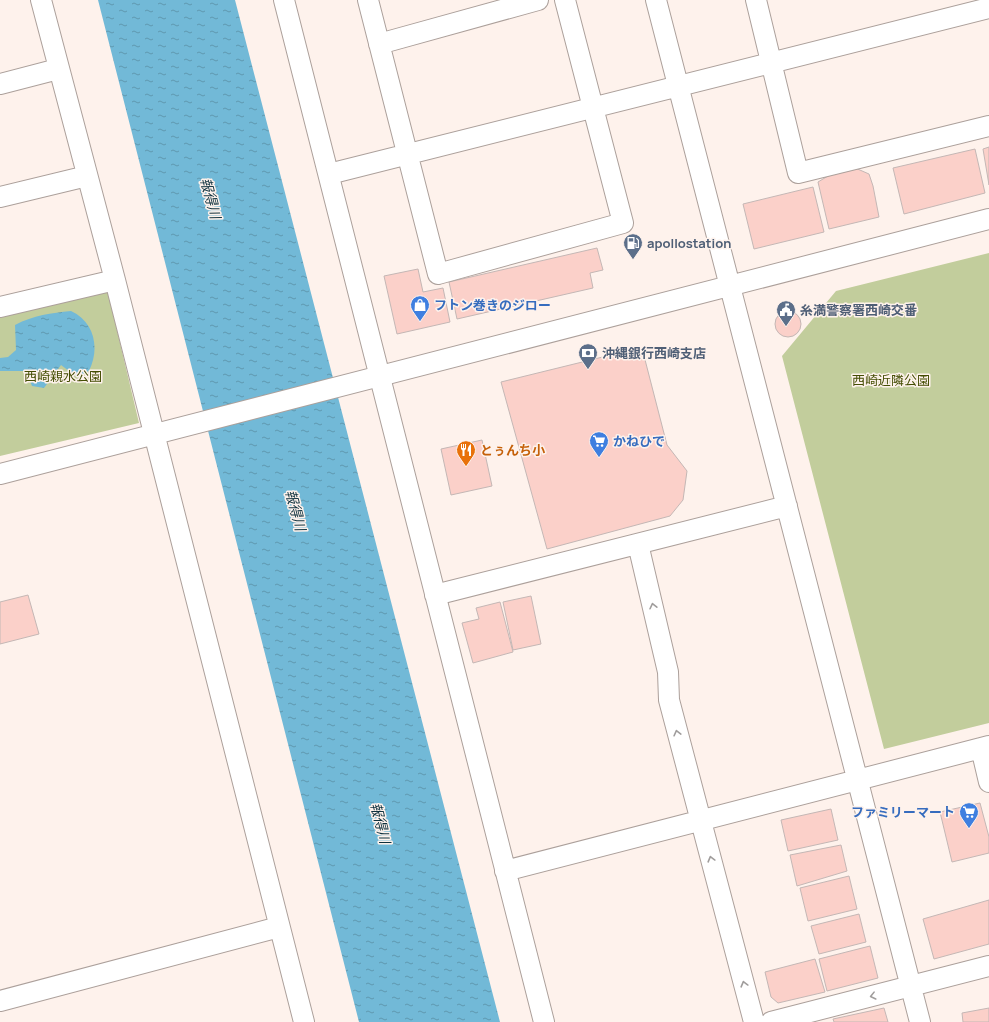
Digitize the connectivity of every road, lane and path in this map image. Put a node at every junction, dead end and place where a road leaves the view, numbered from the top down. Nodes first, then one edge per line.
1 (41, 0) edge
2 (284, 0) edge
3 (368, 0) edge
4 (538, 0) edge
5 (565, 0) edge
6 (656, 0) edge
7 (756, 0) edge
8 (989, 8) edge
9 (380, 44) junction
10 (771, 63) junction
11 (58, 69) junction
12 (0, 84) edge
13 (678, 86) junction
14 (594, 107) junction
15 (989, 126) edge
16 (408, 154) junction
17 (329, 174) junction
18 (87, 176) junction
19 (0, 197) edge
20 (989, 219) edge
21 (115, 280) junction
22 (729, 285) junction
23 (0, 307) edge
24 (380, 376) junction
25 (155, 434) junction
26 (0, 474) edge
27 (787, 506) junction
28 (638, 544) junction
29 (435, 595) junction
30 (985, 747) edge
31 (858, 780) junction
32 (989, 782) edge
33 (702, 821) junction
34 (505, 871) junction
35 (279, 927) junction
36 (989, 966) edge
37 (911, 986) junction
38 (0, 1001) edge
39 (304, 1022) edge
40 (544, 1022) edge
41 (754, 1022) edge
42 (771, 1022) edge
43 (920, 1022) edge

1 - 11 street
2 - 17 street
3 - 9 street
4 - 9 street
5 - 14 street
6 - 13 street
7 - 10 street
8 - 10 street
9 - 16 street
10 - 13 street
10 - 15 street
11 - 12 street
11 - 18 street
13 - 14 street
13 - 22 street
14 - 16 street
14 - 16 street
16 - 17 street
17 - 24 street
18 - 19 street
18 - 21 street
20 - 22 street
21 - 23 street
21 - 25 street
22 - 24 street
22 - 27 street
24 - 25 street
24 - 29 street
25 - 26 street
25 - 35 street
27 - 28 street
27 - 31 street
28 - 29 street
33 -> 28 street
29 - 34 street
30 - 31 street
30 - 32 street
31 - 33 street
31 - 37 street
33 - 34 street
41 -> 33 street
34 - 40 street
35 - 38 street
35 - 39 street
36 - 37 street
37 -> 42 street
37 - 43 street

